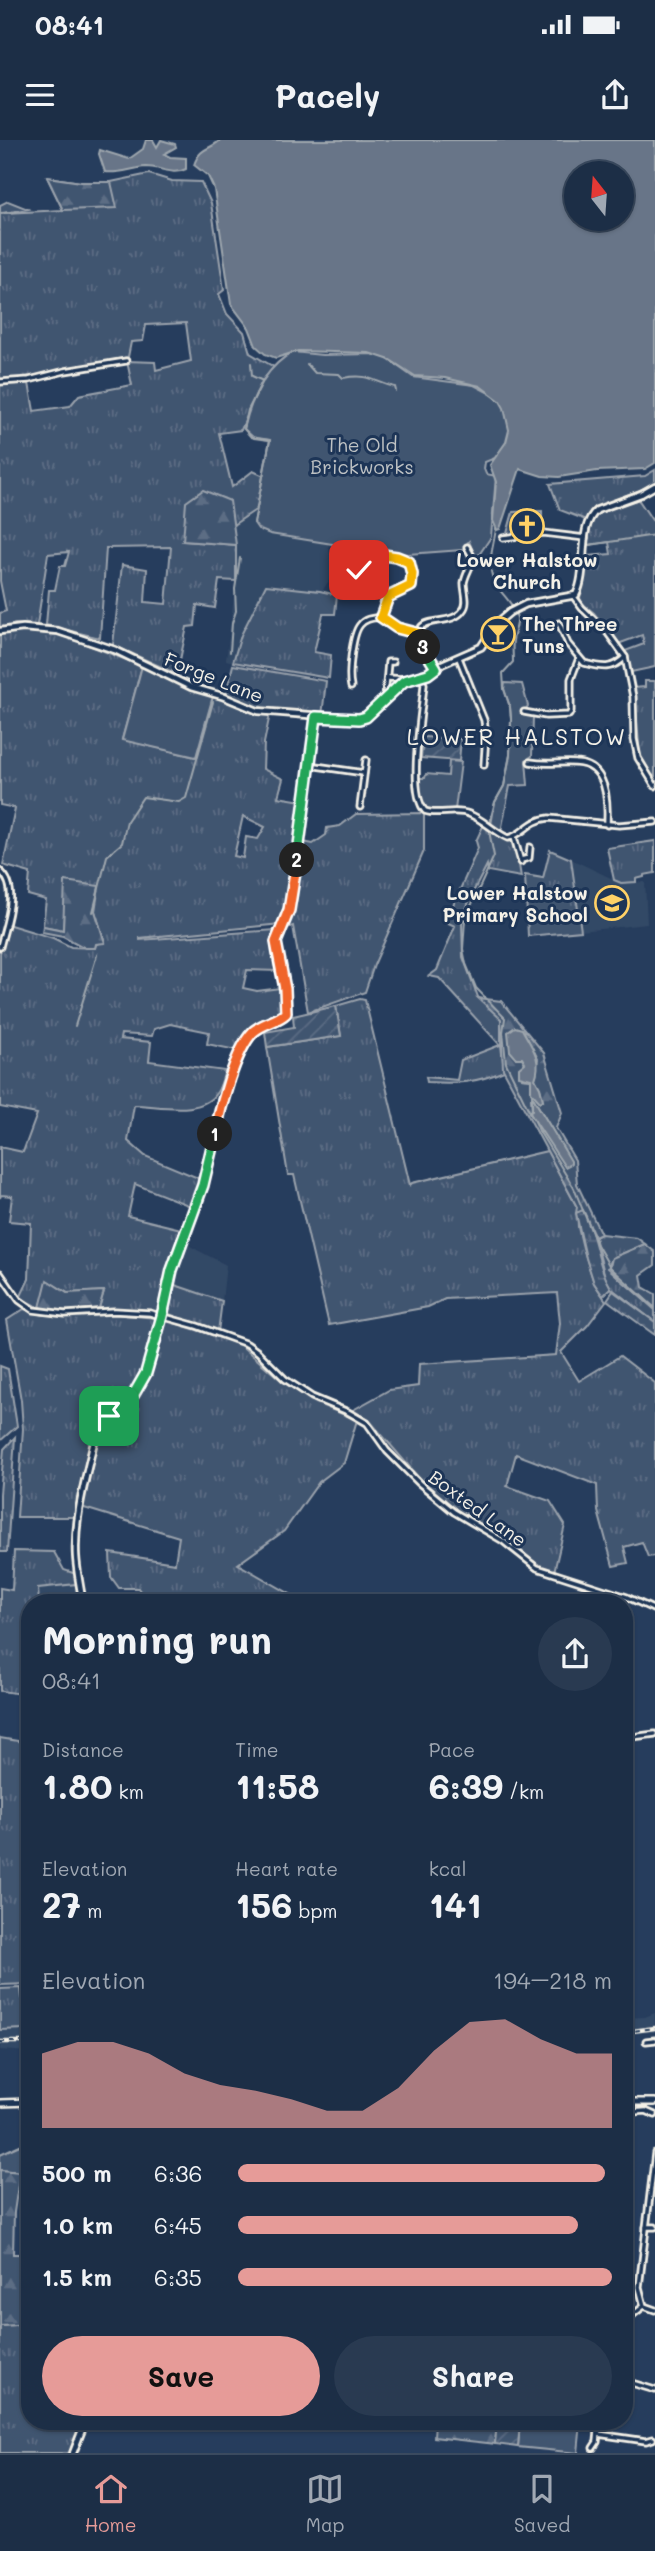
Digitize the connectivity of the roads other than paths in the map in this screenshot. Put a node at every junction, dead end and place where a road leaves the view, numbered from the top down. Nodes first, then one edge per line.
1 (126, 361) dead end
2 (0, 382) edge
3 (655, 486) edge
4 (503, 538) dead end
5 (585, 538) junction
6 (467, 547) dead end
7 (359, 570) dead end
8 (573, 597) junction
9 (381, 617) junction
10 (559, 623) dead end
11 (0, 631) edge
12 (420, 634) junction
13 (459, 657) junction
14 (625, 657) junction
15 (579, 658) junction
16 (393, 662) dead end
17 (436, 668) junction
18 (421, 676) junction
19 (387, 678) junction
20 (409, 679) junction
21 (351, 687) dead end
22 (385, 697) junction
23 (524, 712) dead end
24 (316, 717) junction
25 (366, 760) dead end
26 (530, 762) dead end
27 (309, 765) junction
28 (484, 765) dead end
29 (364, 773) junction
30 (654, 784) edge
31 (360, 807) dead end
32 (655, 822) edge
33 (607, 825) junction
34 (514, 837) junction
35 (530, 847) dead end
36 (0, 871) edge
37 (0, 947) edge
38 (0, 1273) edge
39 (162, 1316) junction
40 (82, 1594) edge
41 (617, 1594) edge
42 (633, 1600) edge
43 (655, 1610) edge
44 (655, 1734) edge
45 (633, 1737) edge
46 (655, 2040) edge
47 (646, 2041) dead end
48 (21, 2102) edge
49 (633, 2102) edge
50 (655, 2102) edge
51 (0, 2103) edge
52 (633, 2112) dead end
53 (655, 2115) edge
54 (655, 2153) edge
55 (646, 2227) junction
56 (655, 2227) edge
57 (644, 2306) junction
58 (655, 2310) edge
59 (633, 2315) edge
60 (633, 2383) edge
61 (655, 2390) edge
62 (82, 2430) edge
63 (598, 2430) edge
64 (598, 2434) junction
65 (653, 2439) dead end
66 (593, 2448) dead end
67 (73, 2453) edge

1 - 2 street
3 - 5 street
4 - 5 street
5 - 8 street
6 - 12 street
7 - 9 street
8 - 13 street
8 - 14 street
9 - 12 street
9 - 21 street
10 - 15 street
11 - 24 street, Forge Lane
12 - 17 street
13 - 17 street
13 - 28 street
14 - 15 street
14 - 30 street
15 - 23 street
16 - 19 street
17 - 18 street
18 - 20 street
18 - 34 street
19 - 20 street
19 - 22 street
20 - 22 street, Forge Lane
22 - 24 street, Forge Lane
24 - 27 street
25 - 29 street
26 - 33 street
27 - 29 street
27 - 39 street
29 - 31 street
32 - 33 street
33 - 34 street
34 - 35 street
36 - 37 street
38 - 39 street, Boxted Lane
39 - 40 street
39 - 41 street, Boxted Lane
42 - 43 street, Boxted Lane
44 - 45 street
46 - 47 street
48 - 51 main road
49 - 50 main road
52 - 53 street
54 - 55 street
55 - 56 street
55 - 57 street
57 - 58 street
57 - 59 street
60 - 61 street
62 - 67 street
63 - 64 street
64 - 65 street
64 - 66 street

